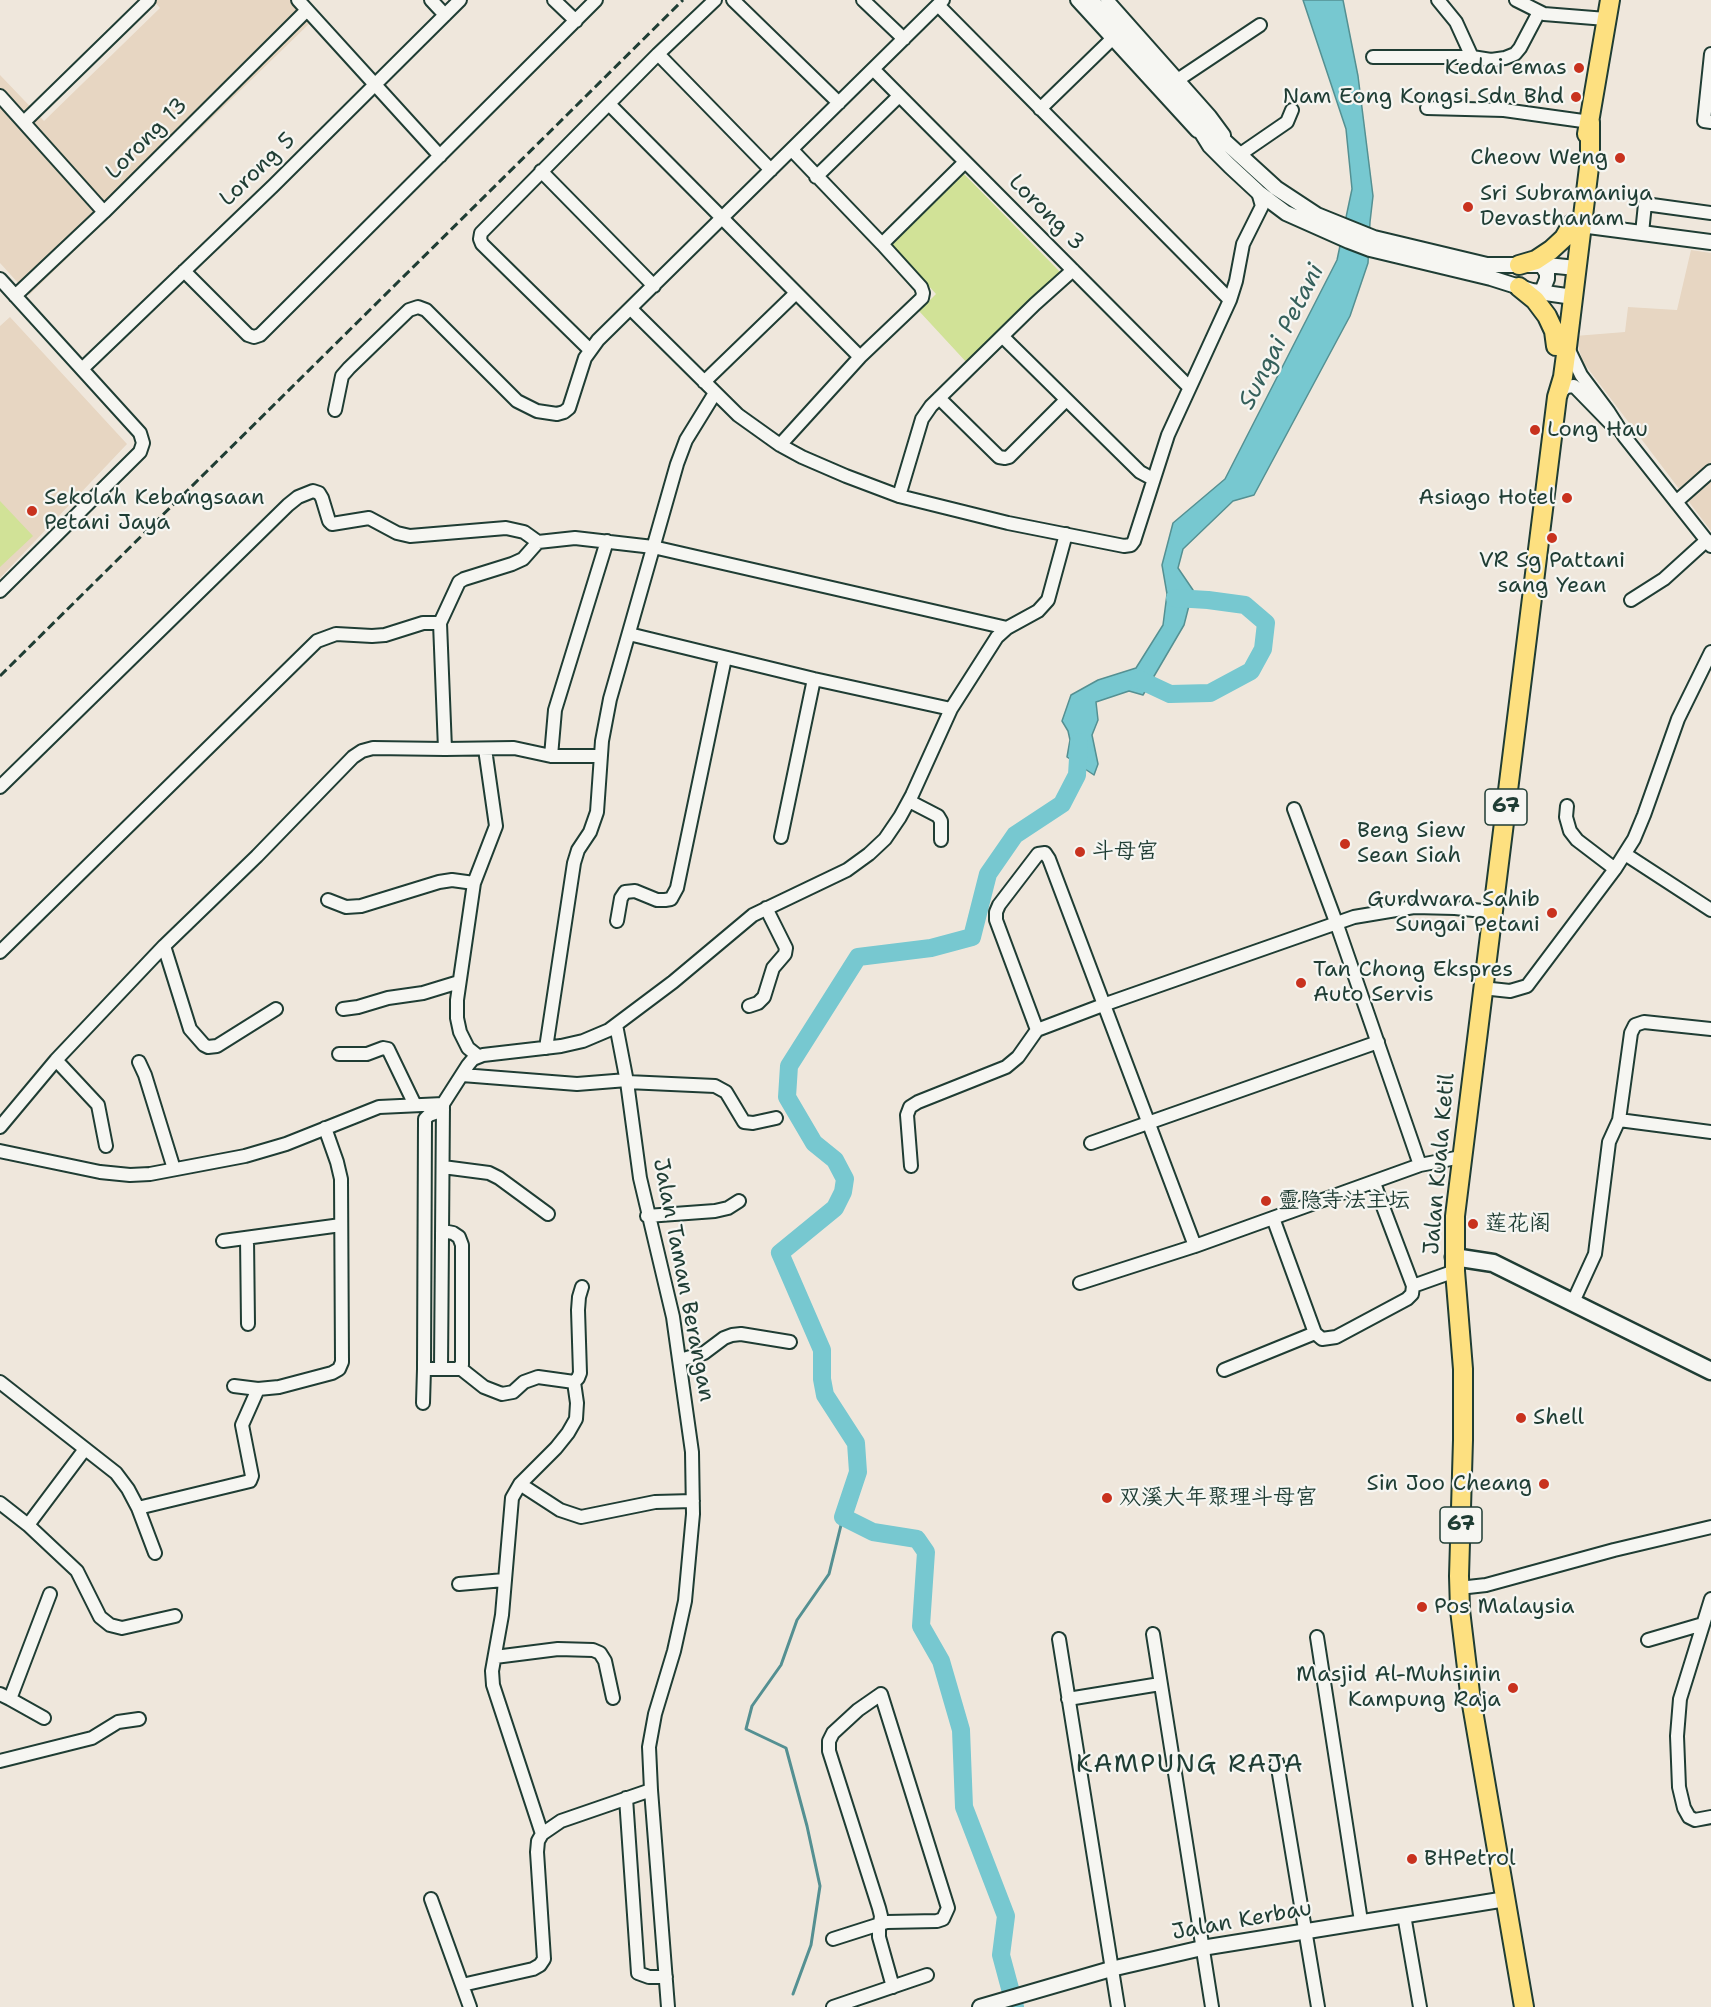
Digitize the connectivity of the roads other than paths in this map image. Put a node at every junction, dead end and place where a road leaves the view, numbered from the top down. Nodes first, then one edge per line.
1 (298, 0) edge
2 (431, 0) edge
3 (460, 0) edge
4 (554, 0) edge
5 (596, 0) edge
6 (715, 0) edge
7 (733, 0) edge
8 (863, 0) edge
9 (1077, 0) edge
10 (1091, 0) edge
11 (1438, 0) edge
12 (1516, 0) edge
13 (1610, 0) edge
14 (940, 2) edge
15 (1112, 2) edge
16 (141, 3) edge
17 (307, 10) junction
18 (1539, 12) junction
19 (445, 15) junction
20 (1606, 19) junction
21 (576, 21) junction
22 (1260, 24) dead end
23 (904, 39) junction
24 (1112, 39) junction
25 (658, 54) junction
26 (1711, 54) edge
27 (1373, 57) dead end
28 (1472, 57) junction
29 (873, 69) junction
30 (1179, 80) junction
31 (375, 84) junction
32 (0, 96) edge
33 (899, 96) junction
34 (839, 103) junction
35 (609, 104) junction
36 (1185, 105) junction
37 (1427, 108) dead end
38 (1040, 109) junction
39 (1292, 110) dead end
40 (24, 122) junction
41 (1590, 122) junction
42 (1711, 122) edge
43 (1228, 145) junction
44 (1210, 146) junction
45 (792, 150) junction
46 (1239, 155) junction
47 (440, 156) junction
48 (965, 162) junction
49 (771, 170) junction
50 (541, 171) junction
51 (816, 177) junction
52 (1258, 192) junction
53 (104, 212) junction
54 (1711, 213) edge
55 (723, 217) junction
56 (1315, 220) junction
57 (1577, 224) junction
58 (1642, 233) junction
59 (1711, 242) edge
60 (882, 244) junction
61 (1452, 263) junction
62 (1541, 264) junction
63 (1519, 265) junction
64 (1571, 267) junction
65 (1073, 270) junction
66 (184, 271) junction
67 (0, 279) edge
68 (654, 286) junction
69 (1520, 287) junction
70 (1539, 292) junction
71 (796, 293) junction
72 (15, 296) junction
73 (1568, 296) junction
74 (1230, 300) junction
75 (631, 309) junction
76 (1003, 337) junction
77 (1562, 346) junction
78 (590, 350) junction
79 (860, 357) junction
80 (82, 369) junction
81 (704, 382) junction
82 (1189, 387) junction
83 (715, 393) junction
84 (1557, 397) junction
85 (939, 398) junction
86 (1066, 400) junction
87 (335, 410) dead end
88 (1624, 436) junction
89 (780, 445) junction
90 (1711, 471) edge
91 (1153, 479) junction
92 (899, 496) junction
93 (1676, 502) junction
94 (1066, 534) junction
95 (607, 541) junction
96 (538, 542) junction
97 (1709, 543) edge
98 (653, 547) junction
99 (0, 591) edge
100 (1631, 600) dead end
101 (440, 623) junction
102 (1007, 628) junction
103 (629, 634) junction
104 (1711, 652) edge
105 (725, 658) junction
106 (814, 679) junction
107 (951, 709) junction
108 (445, 749) junction
109 (484, 749) junction
110 (551, 756) junction
111 (601, 756) junction
112 (0, 787) edge
113 (909, 801) junction
114 (1567, 806) dead end
115 (1294, 809) dead end
116 (781, 837) dead end
117 (941, 840) dead end
118 (1625, 854) junction
119 (1615, 869) junction
120 (474, 883) junction
121 (328, 900) dead end
122 (766, 908) junction
123 (1711, 910) edge
124 (1492, 912) junction
125 (616, 921) dead end
126 (1336, 922) junction
127 (164, 946) junction
128 (0, 951) edge
129 (459, 982) junction
130 (1482, 988) junction
131 (1103, 1005) junction
132 (749, 1006) dead end
133 (276, 1009) dead end
134 (343, 1009) dead end
135 (616, 1025) junction
136 (1711, 1029) edge
137 (1037, 1030) junction
138 (1378, 1042) junction
139 (546, 1048) junction
140 (339, 1054) dead end
141 (478, 1056) junction
142 (56, 1060) junction
143 (139, 1062) dead end
144 (462, 1075) junction
145 (627, 1081) junction
146 (415, 1105) junction
147 (443, 1107) junction
148 (776, 1118) dead end
149 (1619, 1120) junction
150 (1147, 1122) junction
151 (0, 1127) edge
152 (325, 1128) junction
153 (1711, 1132) edge
154 (1091, 1143) dead end
155 (106, 1146) dead end
156 (0, 1151) edge
157 (1461, 1157) junction
158 (1420, 1165) junction
159 (911, 1166) dead end
160 (443, 1167) junction
161 (174, 1169) junction
162 (1374, 1183) junction
163 (739, 1201) dead end
164 (548, 1215) dead end
165 (647, 1216) junction
166 (1273, 1218) junction
167 (341, 1225) junction
168 (443, 1231) junction
169 (247, 1238) junction
170 (223, 1241) dead end
171 (1195, 1246) junction
172 (1454, 1264) junction
173 (1080, 1284) dead end
174 (1413, 1286) junction
175 (582, 1287) dead end
176 (1573, 1302) junction
177 (248, 1324) dead end
178 (1315, 1333) junction
179 (790, 1342) dead end
180 (680, 1360) junction
181 (460, 1368) junction
182 (424, 1369) junction
183 (441, 1369) junction
184 (1224, 1370) dead end
185 (1711, 1371) edge
186 (0, 1382) edge
187 (574, 1382) junction
188 (234, 1386) dead end
189 (258, 1389) junction
190 (423, 1403) dead end
191 (85, 1449) junction
192 (520, 1484) junction
193 (693, 1501) junction
194 (0, 1503) edge
195 (138, 1508) junction
196 (27, 1525) junction
197 (1710, 1531) edge
198 (155, 1553) dead end
199 (504, 1580) junction
200 (459, 1584) dead end
201 (1459, 1588) junction
202 (50, 1594) dead end
203 (1711, 1599) edge
204 (175, 1616) dead end
205 (1703, 1624) junction
206 (1153, 1634) dead end
207 (1317, 1637) dead end
208 (1059, 1639) dead end
209 (1648, 1640) dead end
210 (495, 1657) junction
211 (1160, 1684) junction
212 (5, 1697) edge
213 (613, 1698) dead end
214 (1068, 1699) junction
215 (44, 1718) dead end
216 (139, 1719) dead end
217 (0, 1761) edge
218 (1277, 1762) dead end
219 (651, 1790) junction
220 (626, 1798) junction
221 (1711, 1817) edge
222 (542, 1834) junction
223 (431, 1899) dead end
224 (1506, 1899) junction
225 (1404, 1915) junction
226 (1361, 1921) junction
227 (880, 1924) junction
228 (1305, 1931) junction
229 (832, 1939) dead end
230 (1202, 1948) junction
231 (1111, 1969) junction
232 (927, 1975) dead end
233 (666, 1977) junction
234 (462, 1985) junction
235 (893, 1987) junction
236 (985, 2006) edge
237 (470, 2007) edge
238 (668, 2007) edge
239 (833, 2007) edge
240 (1118, 2007) edge
241 (1212, 2007) edge
242 (1318, 2007) edge
243 (1420, 2007) edge
244 (1524, 2007) edge

1 - 17 street
2 - 19 street
3 - 19 street, Lorong 5
4 - 21 street
5 - 21 street
6 - 25 street
7 - 34 street
8 - 23 street
9 - 24 street
10 - 36 street
11 - 28 street
12 - 18 street
13 - 20 main road, Jalan Kuala Ketil / 67
14 - 23 street
14 - 38 street
15 - 30 street
16 - 40 street
17 - 31 street
17 - 53 street, Lorong 13
18 - 20 street
18 - 28 street
19 - 31 street, Lorong 5
20 - 41 main road, Jalan Kuala Ketil / 67
21 - 47 street
22 - 30 street
23 - 29 street
24 - 38 street
24 - 44 street
25 - 35 street
25 - 49 street
26 - 42 street
27 - 28 street
29 - 33 street, Lorong 3
29 - 34 street
30 - 43 street
31 - 47 street
31 - 66 street, Lorong 5
32 - 40 street
33 - 48 street, Lorong 3
33 - 51 street
34 - 45 street
35 - 50 street
35 - 55 street
36 - 43 street
36 - 44 street
37 - 41 street
38 - 74 street
39 - 46 street
40 - 53 street
41 - 57 main road, Jalan Kuala Ketil / 67
43 - 46 street
44 - 52 street
45 - 49 street
45 - 51 street
46 - 56 street
47 - 66 street
48 - 60 street
48 - 65 street, Lorong 3
49 - 55 street
50 - 68 street
50 - 78 street
51 - 60 street
52 - 56 street
52 - 74 street
53 - 72 street, Lorong 13
54 - 58 street
55 - 68 street
55 - 71 street
56 - 61 street
57 - 58 street
57 - 63 main road
57 - 64 main road, Jalan Kuala Ketil / 67
58 - 59 street
60 - 79 street
61 - 63 street
61 - 69 street
62 - 63 street
62 - 64 street
62 - 70 street
64 - 73 main road, Jalan Kuala Ketil / 67
65 - 76 street
65 - 82 street, Lorong 3
66 - 80 street, Lorong 5
67 - 72 street
68 - 75 street
69 - 70 street
69 - 77 main road
70 - 73 street
71 - 79 street
71 - 81 street
72 - 80 street
73 - 77 main road, Jalan Kuala Ketil / 67
74 - 82 street
75 - 78 street
75 - 81 street
76 - 85 street
76 - 86 street
77 - 84 main road, Jalan Kuala Ketil / 67
77 - 88 street
78 - 87 street
79 - 89 street
80 - 99 street
81 - 83 street
82 - 91 street
83 - 89 street
83 - 98 street
84 - 88 street
84 - 124 main road, Jalan Kuala Ketil / 67
85 - 86 street
85 - 92 street
86 - 91 street
88 - 93 street
89 - 92 street
90 - 93 street
91 - 94 street
92 - 94 street
93 - 97 street
94 - 102 street
95 - 96 street
95 - 98 street
95 - 110 street
96 - 101 street
96 - 112 street
97 - 100 street
98 - 102 street
98 - 103 street
101 - 108 street
101 - 128 street
102 - 107 street
103 - 105 street
103 - 111 street
104 - 118 street
105 - 106 street
105 - 125 street
106 - 107 street
106 - 116 street
107 - 113 street
108 - 109 street
108 - 127 street
109 - 110 street
109 - 120 street
110 - 111 street
111 - 139 street
113 - 117 street
113 - 122 street
114 - 119 street
115 - 126 street
118 - 119 street
118 - 123 street
119 - 130 street
120 - 121 street
120 - 129 street
122 - 132 street
122 - 135 street
124 - 126 street
124 - 130 main road, Jalan Kuala Ketil / 67
126 - 131 street
126 - 138 street
127 - 133 street
127 - 142 street
129 - 134 street
129 - 141 street
130 - 157 main road, Jalan Kuala Ketil / 67
131 - 137 street
131 - 137 street
131 - 150 street
135 - 139 street
135 - 145 street, Jalan Taman Berangan
136 - 149 street
137 - 159 street
138 - 150 street
138 - 158 street
139 - 141 street
140 - 146 street
141 - 144 street
142 - 151 street
142 - 155 street
143 - 161 street
144 - 145 street
144 - 147 street
145 - 148 street
145 - 165 street, Jalan Taman Berangan
146 - 147 street
146 - 152 street
147 - 160 street
147 - 182 street
149 - 153 street
149 - 176 street
150 - 154 street
150 - 171 street
152 - 161 street
152 - 167 street
156 - 161 street
157 - 158 street
157 - 172 main road, Jalan Kuala Ketil / 67
158 - 162 street
160 - 164 street
160 - 168 street
162 - 166 street
162 - 174 street
163 - 165 street
165 - 180 street, Jalan Taman Berangan
166 - 171 street
166 - 178 street
167 - 169 street
167 - 189 street
168 - 181 street
168 - 183 street
169 - 170 street
169 - 177 street
171 - 173 street
172 - 174 street
172 - 176 main road
172 - 201 main road, Jalan Kuala Ketil / 67
174 - 178 street
175 - 187 street
176 - 185 main road
178 - 184 street
179 - 180 street
180 - 193 street, Jalan Taman Berangan
181 - 183 street
181 - 187 street
182 - 183 street
182 - 190 street
186 - 191 street
187 - 192 street
188 - 189 street
189 - 195 street
191 - 195 street
191 - 196 street
192 - 193 street
192 - 199 street
193 - 219 street, Jalan Taman Berangan
194 - 196 street
195 - 198 street
196 - 204 street
197 - 201 street
199 - 200 street
199 - 210 street
201 - 224 main road, Jalan Kuala Ketil / 67
202 - 212 street
203 - 205 street
205 - 209 street
205 - 221 street
206 - 211 street
207 - 226 street
208 - 214 street
210 - 213 street
210 - 222 street
211 - 214 street
211 - 230 street
212 - 215 street
214 - 231 street
216 - 217 street
218 - 228 street
219 - 220 street
219 - 233 street, Jalan Taman Berangan
220 - 222 street
220 - 233 street
222 - 234 street
223 - 234 street
224 - 225 street, Jalan Kerbau
224 - 244 main road, Jalan Kuala Ketil / 67
225 - 226 street, Jalan Kerbau
225 - 243 street
226 - 228 street, Jalan Kerbau
227 - 227 street
227 - 229 street
227 - 235 street
228 - 230 street, Jalan Kerbau
228 - 242 street
230 - 231 street, Jalan Kerbau
230 - 241 street
231 - 236 street, Jalan Kerbau
231 - 240 street
232 - 235 street
233 - 238 street, Jalan Taman Berangan
234 - 237 street
235 - 239 street

